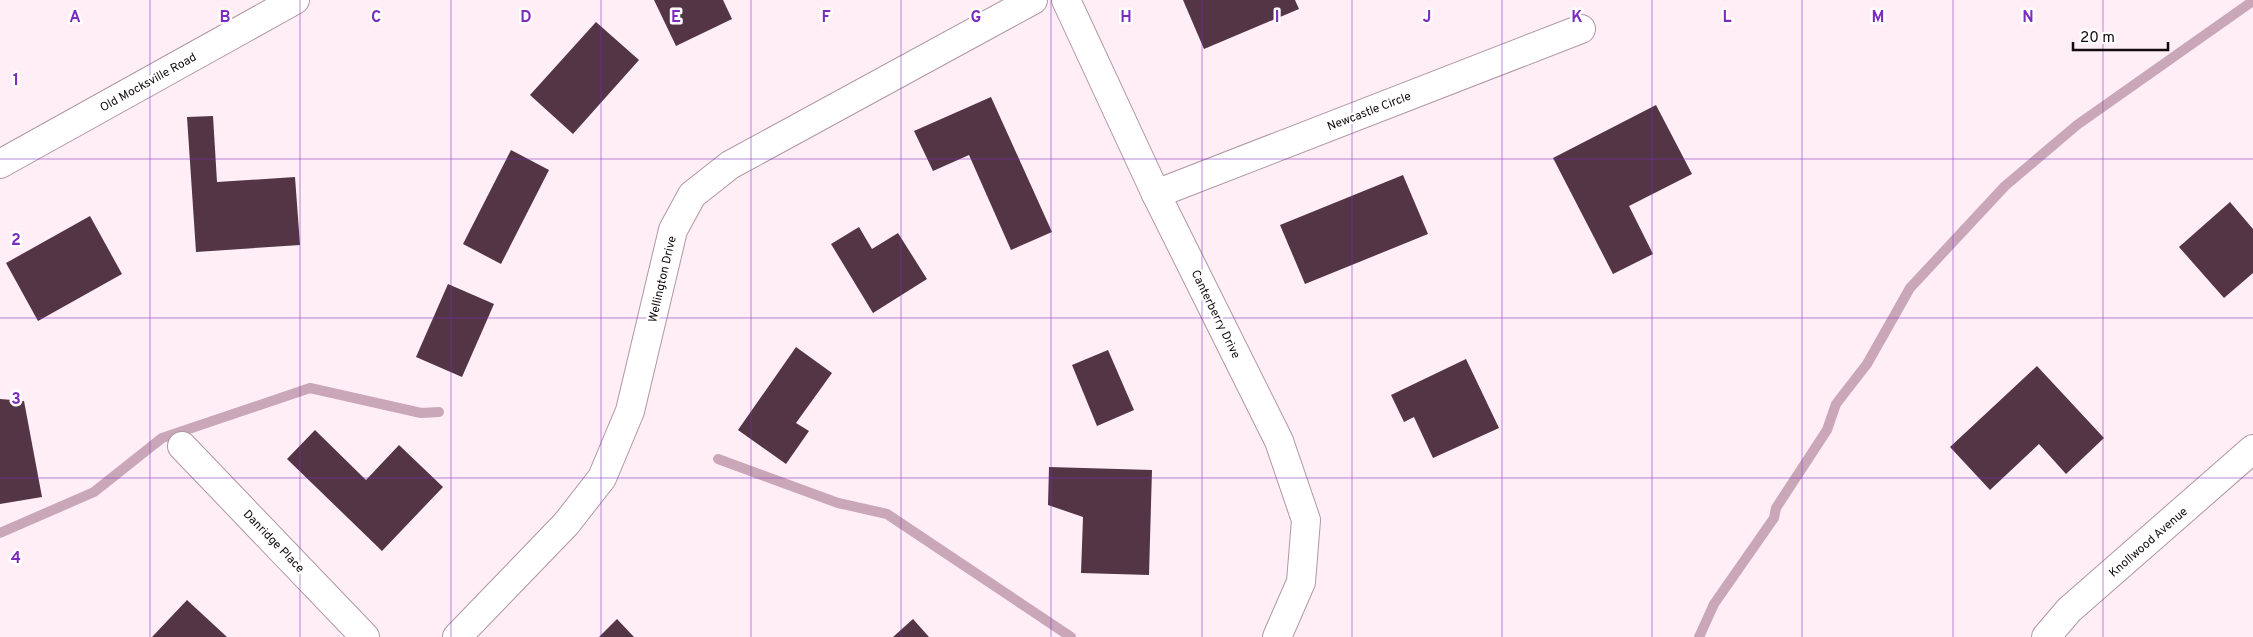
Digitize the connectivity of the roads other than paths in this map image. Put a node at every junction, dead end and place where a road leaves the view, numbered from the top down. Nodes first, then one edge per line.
1 (1033, 0) edge
2 (1066, 0) edge
3 (292, 1) edge
4 (1581, 29) dead end
5 (0, 164) edge
6 (1156, 194) junction
7 (182, 446) dead end
8 (2253, 449) edge
9 (366, 637) edge
10 (457, 637) edge
11 (1277, 637) edge
12 (2046, 637) edge

1 - 10 street, Wellington Drive
2 - 6 street, Canterberry Drive
3 - 5 street, Old Mocksville Road
4 - 6 street, Newcastle Circle
6 - 11 street, Canterberry Drive
7 - 9 street, Danridge Place
8 - 12 street, Knollwood Avenue

